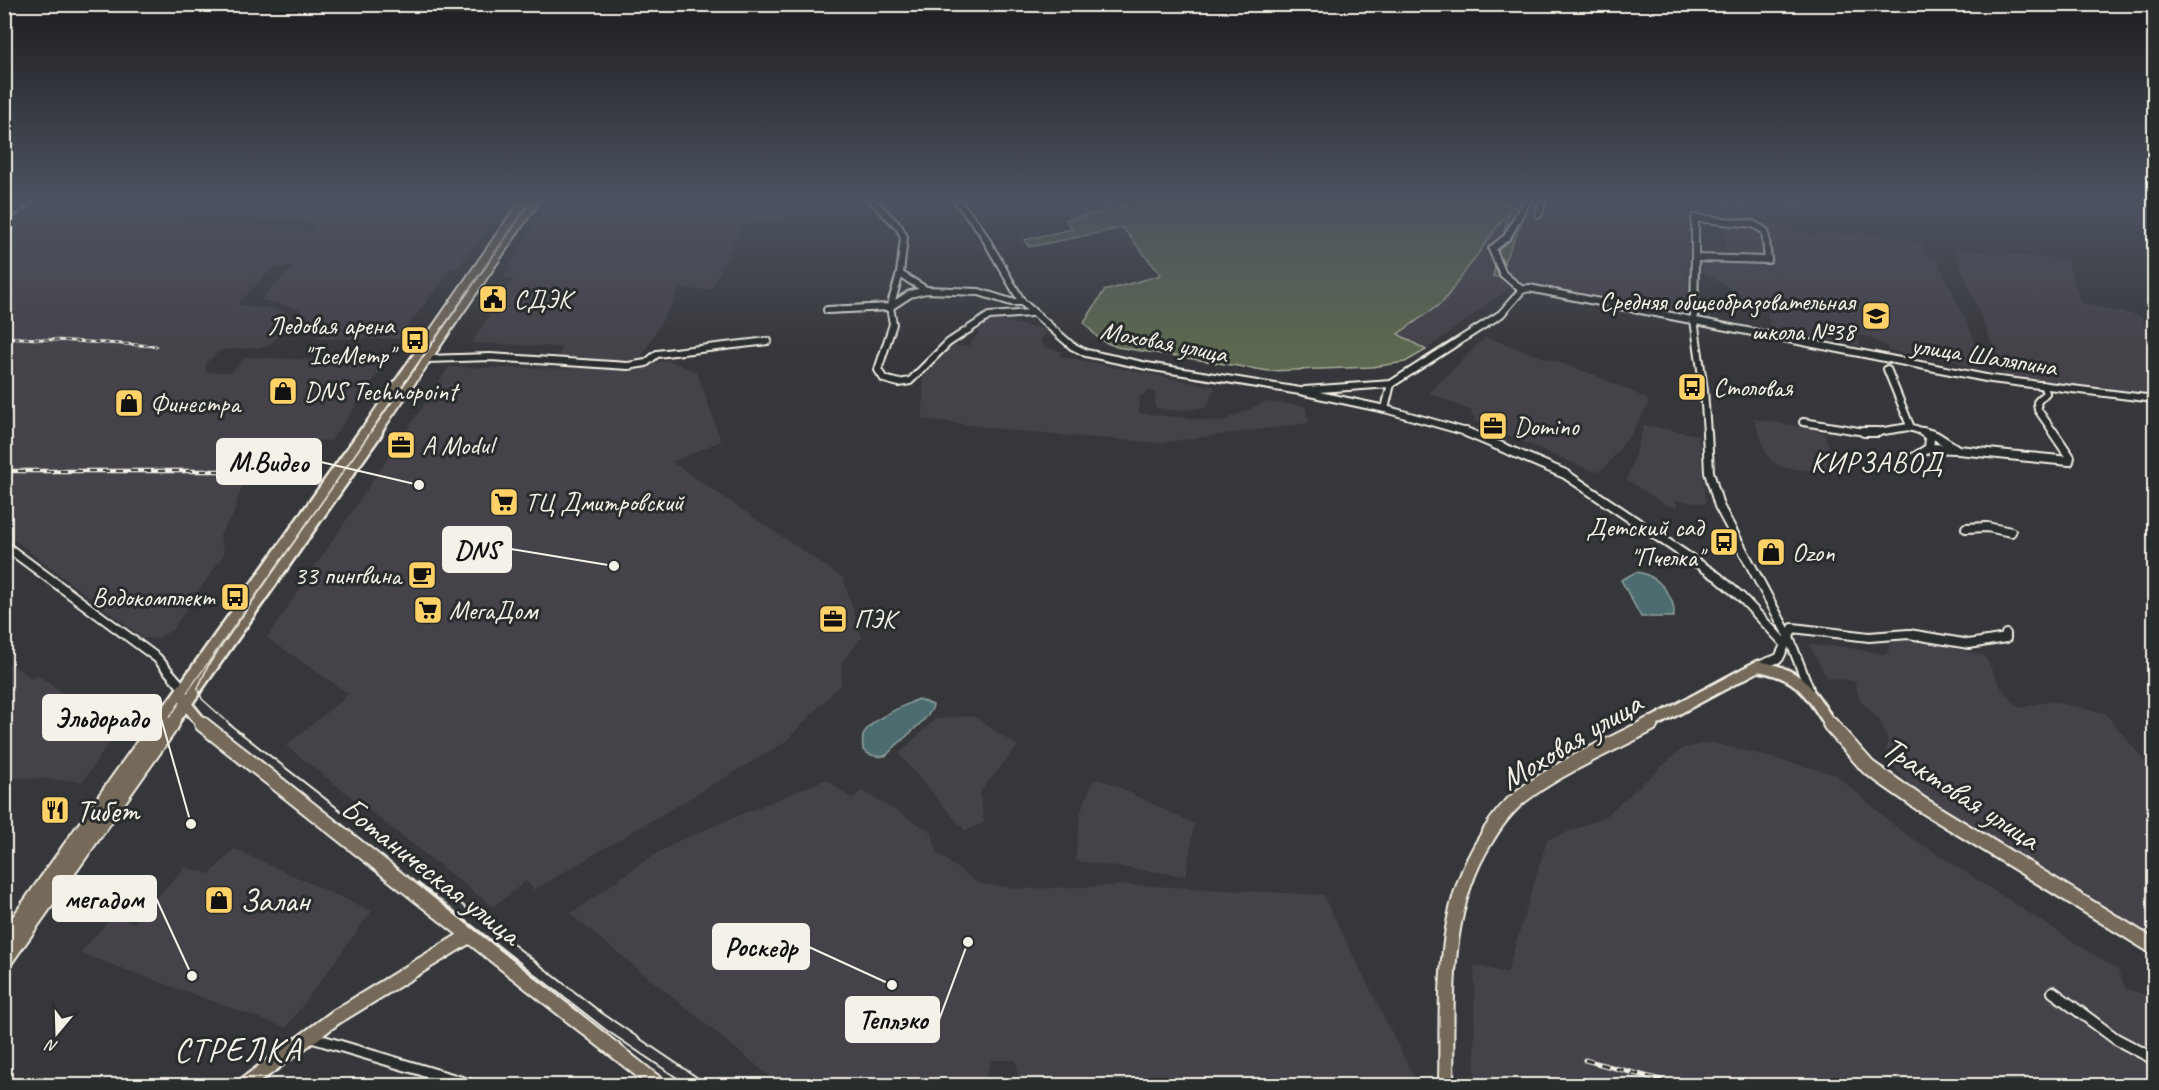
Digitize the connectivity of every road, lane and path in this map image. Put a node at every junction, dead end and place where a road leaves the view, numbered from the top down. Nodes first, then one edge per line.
1 (491, 250) edge
2 (502, 250) edge
3 (903, 250) edge
4 (993, 250) edge
5 (1492, 250) edge
6 (1693, 250) edge
7 (1767, 250) edge
8 (1693, 258) junction
9 (900, 274) junction
10 (1524, 289) junction
11 (926, 290) junction
12 (1022, 302) junction
13 (891, 307) junction
14 (827, 310) dead end
15 (1031, 313) junction
16 (1694, 320) junction
17 (768, 341) dead end
18 (427, 359) junction
19 (1887, 369) dead end
20 (1391, 384) junction
21 (2043, 385) junction
22 (1300, 391) junction
23 (2142, 398) junction
24 (2154, 399) edge
25 (2154, 407) edge
26 (1385, 409) junction
27 (1803, 422) dead end
28 (1909, 427) junction
29 (1929, 448) junction
30 (1958, 450) junction
31 (1907, 462) dead end
32 (1966, 528) dead end
33 (2011, 532) dead end
34 (5, 547) edge
35 (2006, 634) dead end
36 (1788, 635) junction
37 (1785, 644) junction
38 (1758, 666) junction
39 (183, 688) junction
40 (1809, 689) junction
41 (186, 704) junction
42 (467, 937) junction
43 (4, 941) edge
44 (2154, 947) edge
45 (4, 962) edge
46 (2053, 992) dead end
47 (308, 1037) junction
48 (2154, 1059) edge
49 (243, 1086) edge
50 (475, 1086) edge
51 (660, 1086) edge
52 (1446, 1086) edge

1 - 39 main road
2 - 18 main road
3 - 9 street
4 - 12 street, Моховая улица
5 - 10 street
6 - 8 street
7 - 8 street
8 - 16 street
9 - 11 street
9 - 13 street
10 - 16 street, улица Шаляпина
10 - 20 street
11 - 12 street
11 - 13 street
12 - 15 street, Моховая улица
13 - 14 street
13 - 15 street
15 - 22 street, Моховая улица
16 - 21 street, улица Шаляпина
16 - 36 street
17 - 18 street
18 - 41 main road
19 - 28 street
20 - 22 street
20 - 26 street
21 - 23 street, улица Шаляпина
21 - 30 street
22 - 26 street
23 - 24 street, улица Шаляпина
23 - 25 street
26 - 37 street
27 - 28 street
28 - 29 street
28 - 30 street
29 - 30 street
29 - 31 street
32 - 33 street
34 - 39 street
35 - 36 street
36 - 37 street
36 - 40 street
37 - 38 street
38 - 40 main road
38 - 52 main road, Моховая улица
39 - 41 main road, Ботаническая улица
39 - 43 main road
40 - 44 main road, Трактовая улица
41 - 42 main road, Ботаническая улица
41 - 45 main road
42 - 47 main road
42 - 51 main road, Ботаническая улица
46 - 48 street
47 - 49 main road
47 - 50 street

